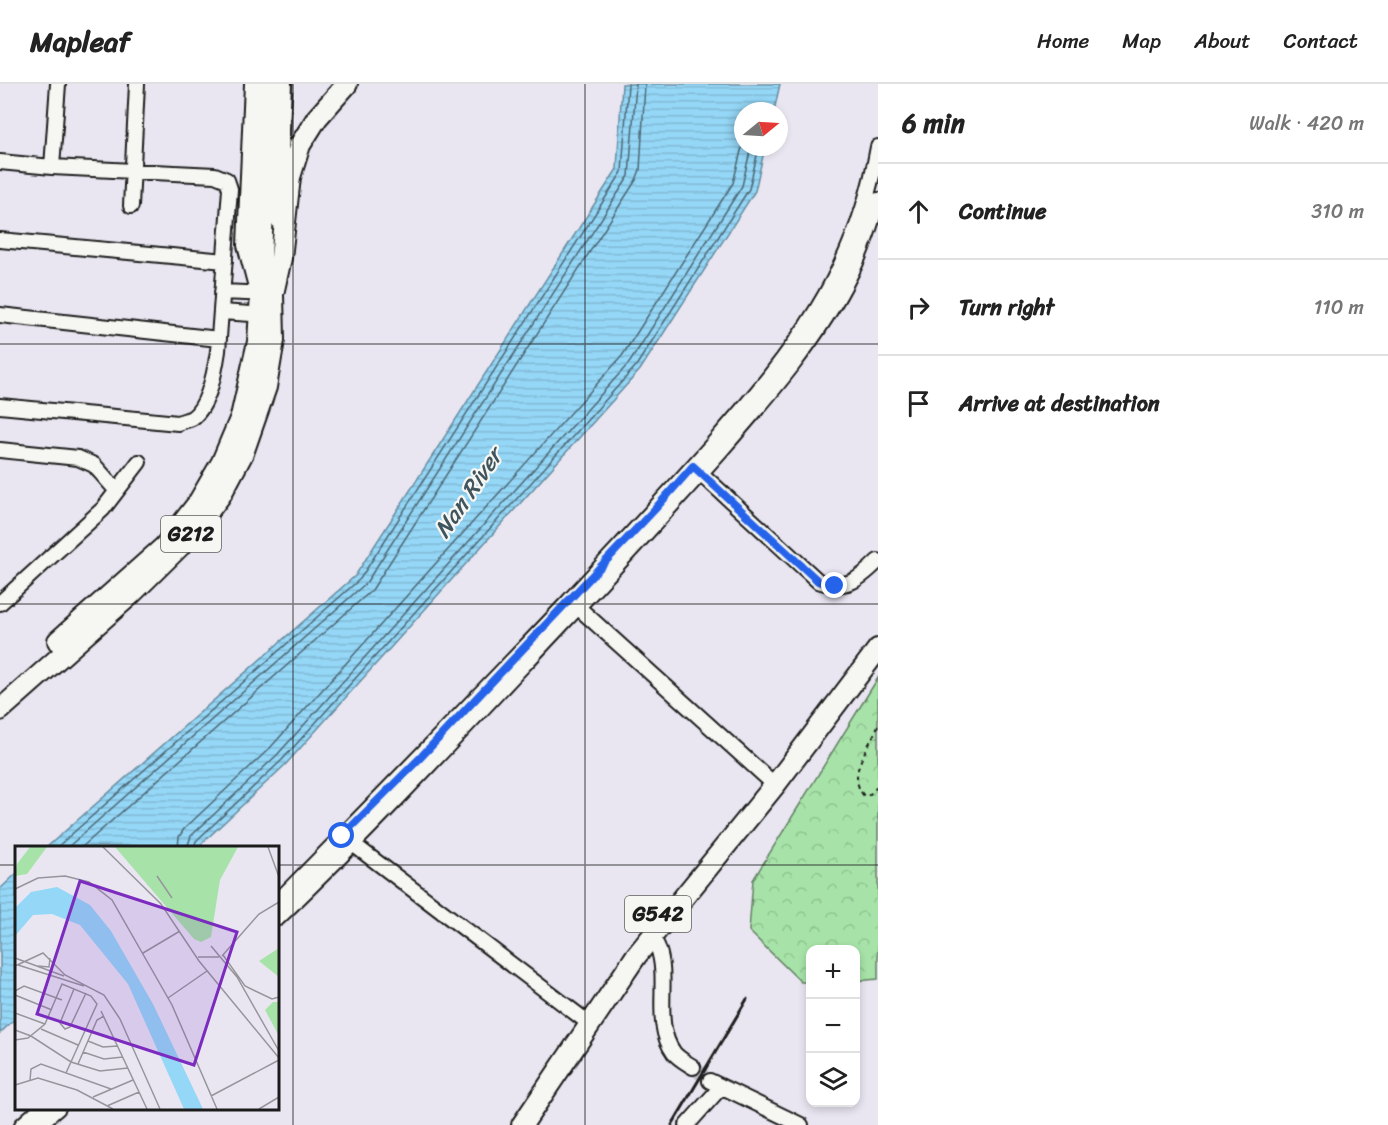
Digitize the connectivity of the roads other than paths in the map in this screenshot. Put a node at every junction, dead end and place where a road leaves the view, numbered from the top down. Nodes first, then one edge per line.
1 (58, 84) edge
2 (136, 84) edge
3 (255, 84) edge
4 (270, 84) edge
5 (283, 84) edge
6 (347, 84) edge
7 (878, 147) edge
8 (0, 162) edge
9 (52, 167) junction
10 (133, 171) junction
11 (878, 200) edge
12 (131, 206) dead end
13 (0, 240) edge
14 (225, 261) junction
15 (222, 292) junction
16 (267, 294) junction
17 (221, 312) junction
18 (0, 315) edge
19 (267, 315) junction
20 (219, 339) junction
21 (0, 406) edge
22 (0, 450) edge
23 (139, 462) dead end
24 (697, 469) junction
25 (117, 491) junction
26 (878, 561) edge
27 (0, 603) edge
28 (574, 603) junction
29 (878, 649) edge
30 (0, 692) edge
31 (0, 710) edge
32 (771, 782) junction
33 (347, 840) junction
34 (279, 900) edge
35 (279, 917) edge
36 (651, 936) junction
37 (586, 1021) junction
38 (693, 1068) tunnel mouth
39 (39, 1110) edge
40 (56, 1110) edge
41 (22, 1125) edge
42 (38, 1125) edge
43 (509, 1125) edge
44 (522, 1125) edge
45 (687, 1125) edge
46 (801, 1125) edge

1 - 9 street
2 - 10 street
3 - 16 highway
4 - 16 main road
5 - 16 main road
6 - 16 highway
7 - 24 street
8 - 9 street
9 - 10 street
10 - 12 street
10 - 14 street
11 - 24 street
13 - 14 street
14 - 15 street
15 - 16 street
15 - 17 street
16 - 19 highway, G212
17 - 19 street
17 - 20 street
18 - 20 street
19 - 30 highway, G212
19 - 31 highway, G212
20 - 21 street
22 - 25 street
23 - 25 street
24 - 26 street
24 - 28 street
25 - 27 street
28 - 32 street
28 - 33 street
29 - 32 highway, G542
32 - 36 highway, G542
32 - 37 highway, G542
33 - 34 street
33 - 35 street
33 - 37 street
36 - 37 highway, G542
36 - 38 street
37 - 43 highway, G542
37 - 44 highway, G542
39 - 41 street
40 - 42 street
45 - 46 street

